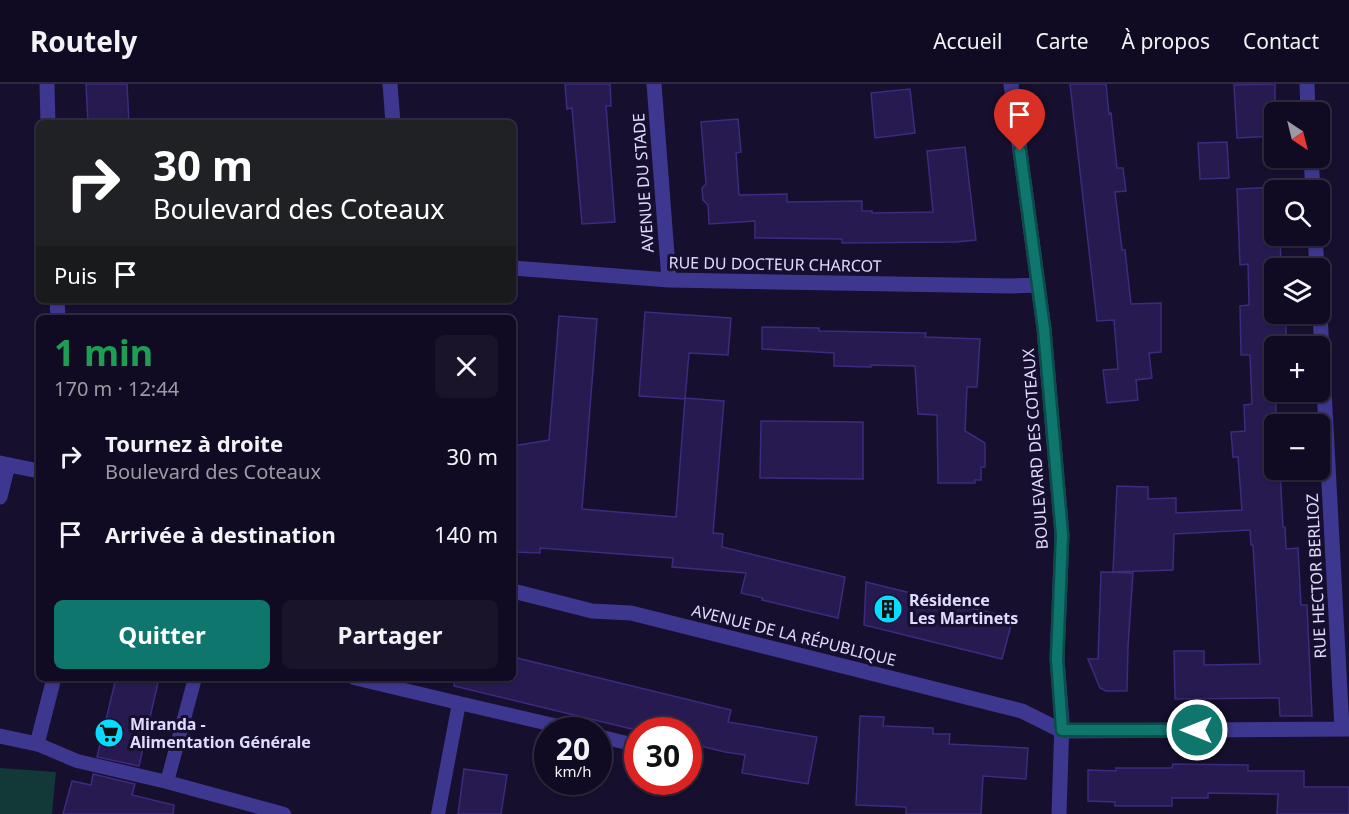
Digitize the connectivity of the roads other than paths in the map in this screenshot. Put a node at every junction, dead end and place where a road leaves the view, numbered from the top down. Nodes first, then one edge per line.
1 (46, 84) edge
2 (390, 84) edge
3 (654, 84) edge
4 (1011, 84) edge
5 (1307, 84) edge
6 (1308, 102) edge
7 (48, 120) edge
8 (393, 120) edge
9 (516, 268) edge
10 (669, 280) junction
11 (1038, 285) junction
12 (1321, 324) edge
13 (4, 464) edge
14 (36, 470) edge
15 (0, 497) edge
16 (516, 592) edge
17 (53, 681) edge
18 (194, 681) edge
19 (367, 681) edge
20 (459, 703) junction
21 (534, 720) edge
22 (1346, 729) edge
23 (1062, 730) junction
24 (0, 736) edge
25 (37, 744) junction
26 (167, 782) junction
27 (284, 814) edge
28 (438, 814) edge
29 (1059, 814) edge

1 - 7 street
2 - 8 street
3 - 10 street, AVENUE DU STADE
4 - 11 street, BOULEVARD DES COTEAUX
5 - 6 street
9 - 10 street, RUE DU DOCTEUR CHARCOT
10 - 11 street, RUE DU DOCTEUR CHARCOT
11 - 23 street, BOULEVARD DES COTEAUX
12 - 22 street, RUE HECTOR BERLIOZ
13 - 14 street
13 - 15 street
16 - 23 street, AVENUE DE LA RÉPUBLIQUE
17 - 25 street
18 - 26 lane
19 - 20 lane
20 - 21 lane
20 - 28 lane
22 - 23 street
23 - 29 street, BOULEVARD DES COTEAUX
24 - 25 street
25 - 26 lane
26 - 27 lane

